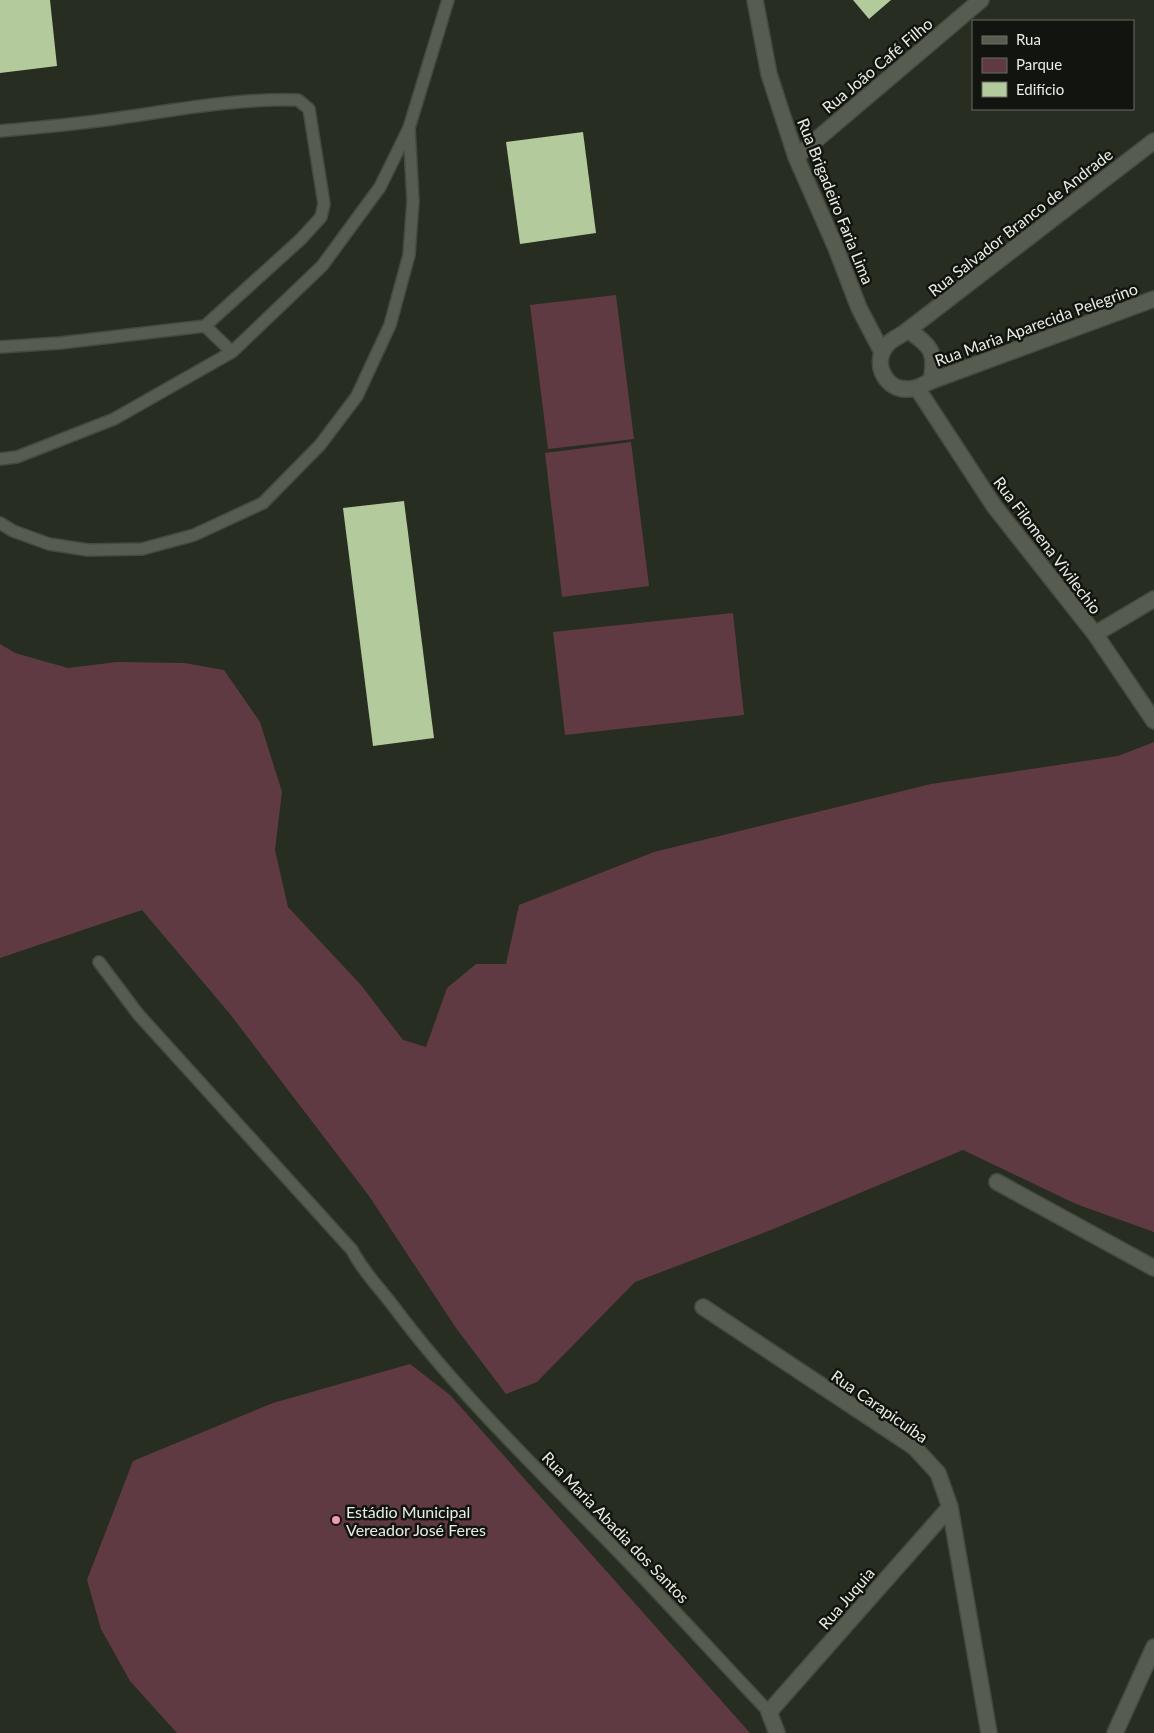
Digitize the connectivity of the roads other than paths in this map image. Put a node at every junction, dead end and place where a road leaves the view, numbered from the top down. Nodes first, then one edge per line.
1 (448, 0) edge
2 (755, 0) edge
3 (980, 0) edge
4 (409, 128) junction
5 (0, 131) edge
6 (1154, 140) edge
7 (796, 157) junction
8 (1154, 299) edge
9 (205, 326) junction
10 (908, 330) junction
11 (0, 347) edge
12 (232, 352) junction
13 (882, 352) junction
14 (931, 381) junction
15 (916, 388) junction
16 (0, 459) edge
17 (0, 523) edge
18 (1154, 599) edge
19 (1095, 634) junction
20 (1154, 721) edge
21 (99, 962) dead end
22 (997, 1182) dead end
23 (1154, 1268) edge
24 (703, 1307) dead end
25 (950, 1507) junction
26 (1154, 1647) edge
27 (769, 1712) junction
28 (777, 1733) edge
29 (989, 1733) edge
30 (1115, 1733) edge

1 - 4 lane
2 - 7 street, Rua Brigadeiro Faria Lima
3 - 7 street, Rua João Café Filho
4 - 12 lane
4 - 17 lane
5 - 9 lane
6 - 10 street, Rua Salvador Branco de Andrade
7 - 13 street, Rua Brigadeiro Faria Lima
8 - 14 street, Rua Maria Aparecida Pelegrino
9 - 11 lane
9 - 12 lane
10 - 13 street
10 - 14 street
12 - 16 lane
13 - 15 street
14 - 15 street
15 - 19 street, Rua Filomena Vivilechio
18 - 19 street
19 - 20 street, Rua Filomena Vivilechio
21 - 27 lane, Rua Maria Abadia dos Santos
22 - 23 street
24 - 25 street, Rua Carapicuíba
25 - 27 street, Rua Juquia
25 - 29 street, Rua Carapicuíba
26 - 30 street
27 - 28 street, Rua Maria Abadia dos Santos

